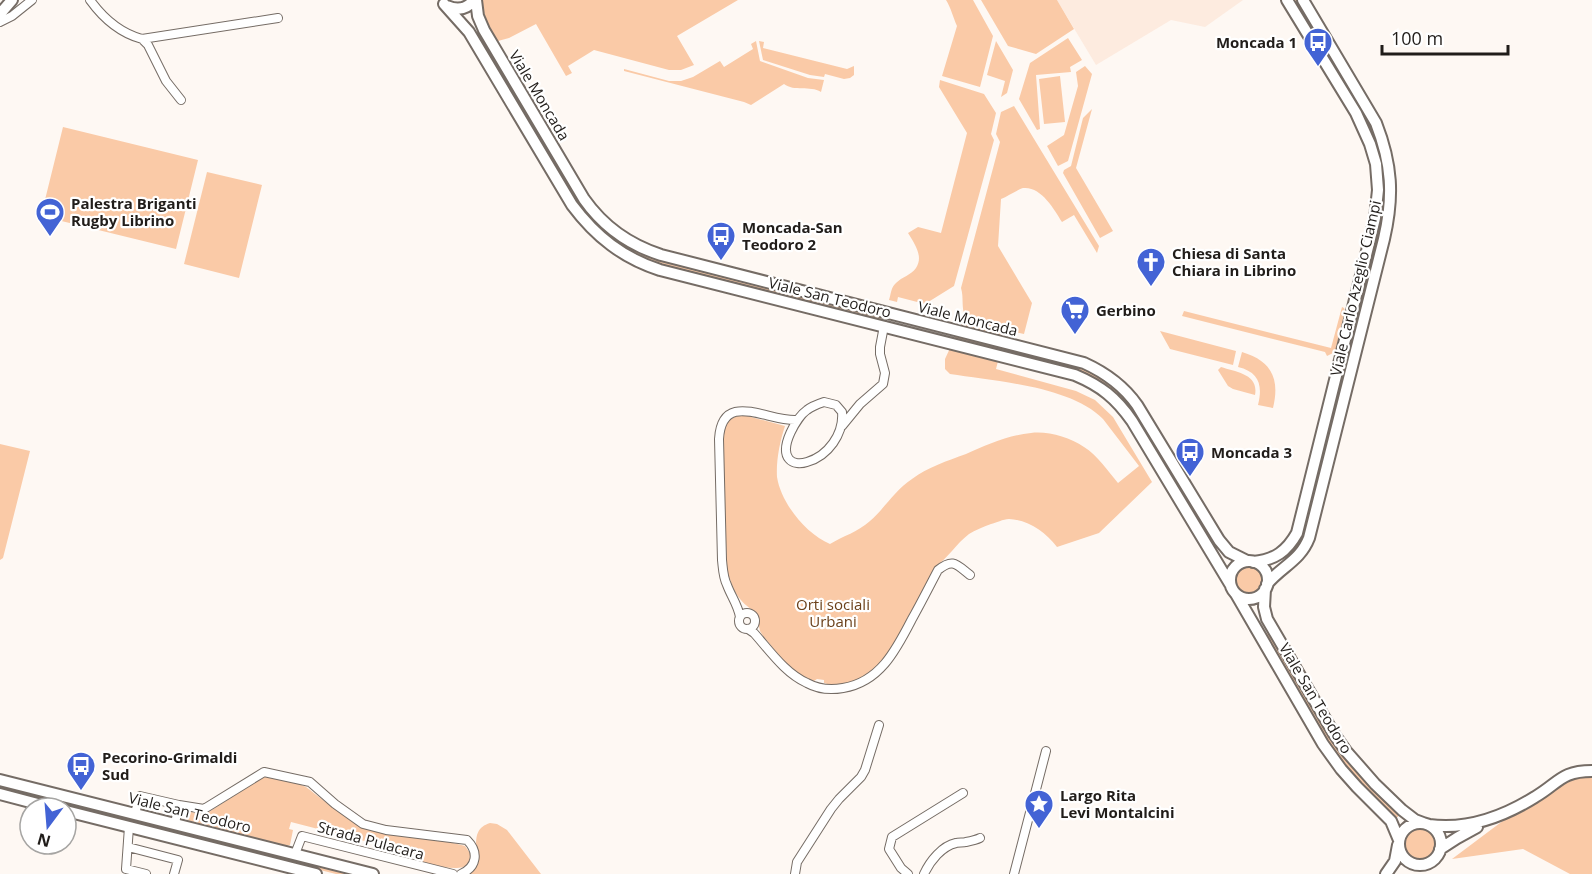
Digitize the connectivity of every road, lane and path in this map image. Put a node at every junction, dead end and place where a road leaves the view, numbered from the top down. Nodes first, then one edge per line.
1 (12, 0) edge
2 (32, 0) edge
3 (90, 0) edge
4 (475, 0) edge
5 (1287, 0) edge
6 (1303, 0) edge
7 (441, 1) edge
8 (0, 14) edge
9 (278, 18) dead end
10 (0, 22) edge
11 (484, 30) junction
12 (472, 36) junction
13 (142, 39) junction
14 (181, 100) dead end
15 (887, 313) junction
16 (918, 321) junction
17 (884, 326) junction
18 (915, 334) junction
19 (860, 404) junction
20 (839, 408) junction
21 (778, 419) junction
22 (797, 420) junction
23 (841, 427) junction
24 (791, 432) junction
25 (1287, 548) junction
26 (1297, 558) junction
27 (1250, 562) junction
28 (970, 575) dead end
29 (1266, 586) junction
30 (1233, 589) junction
31 (735, 600) junction
32 (751, 614) junction
33 (740, 617) junction
34 (751, 627) junction
35 (879, 725) dead end
36 (1046, 751) dead end
37 (1592, 771) edge
38 (0, 780) edge
39 (0, 794) edge
40 (963, 794) dead end
41 (18, 799) edge
42 (179, 805) junction
43 (135, 813) junction
44 (78, 815) edge
45 (1487, 820) junction
46 (175, 823) junction
47 (1426, 824) junction
48 (129, 827) junction
49 (980, 838) dead end
50 (1399, 842) junction
51 (128, 847) junction
52 (1440, 849) junction
53 (294, 854) junction
54 (1423, 865) junction
55 (426, 871) edge
56 (146, 874) edge
57 (174, 874) edge
58 (316, 874) edge
59 (373, 874) edge
60 (453, 874) edge
61 (461, 874) edge
62 (795, 874) edge
63 (908, 874) edge
64 (924, 874) edge
65 (1014, 874) edge
66 (1386, 874) edge
67 (1406, 874) edge

1 - 8 main road
2 - 10 street
3 - 13 street
4 - 7 main road
4 - 11 main road, Viale Moncada
5 - 25 main road
6 - 26 main road, Viale Carlo Azeglio Ciampi
7 - 12 main road, Viale San Teodoro
9 - 13 street
11 - 12 main road
11 - 15 main road, Viale Moncada
12 - 17 main road, Viale San Teodoro
13 - 14 street
15 - 16 main road, Viale Moncada
15 - 17 main road
16 - 18 main road
16 - 27 main road, Viale Moncada
17 - 18 main road, Viale San Teodoro
17 - 19 street
18 - 30 main road, Viale San Teodoro
19 - 20 street
19 - 23 street
20 - 22 street
20 - 23 street
21 - 22 street
21 - 24 street
21 - 31 street
22 - 24 street
23 - 24 street
25 - 26 main road
25 - 27 main road
26 - 29 main road, Viale Carlo Azeglio Ciampi
27 - 29 main road
27 - 30 main road
28 - 34 street
29 - 30 main road
29 - 47 main road
30 - 50 main road, Viale San Teodoro
31 - 32 street
31 - 33 street
32 - 33 street
32 - 34 street
33 - 34 street
35 - 62 street
36 - 65 street
37 - 45 main road
38 - 43 main road, Viale San Teodoro
39 - 41 main road
40 - 63 street
42 - 43 street
42 - 46 street
42 - 61 street, Strada Pulacara
43 - 46 main road, Viale San Teodoro
44 - 48 main road
45 - 47 main road
45 - 52 main road
46 - 53 main road, Viale San Teodoro
47 - 50 main road
47 - 52 main road
48 - 51 street
48 - 58 main road
49 - 64 street
50 - 54 main road
50 - 66 main road
51 - 56 street
51 - 57 street
52 - 54 main road
53 - 55 street, Strada Pulacara
53 - 59 main road, Viale San Teodoro
54 - 67 main road
55 - 60 street, Strada Pulacara

